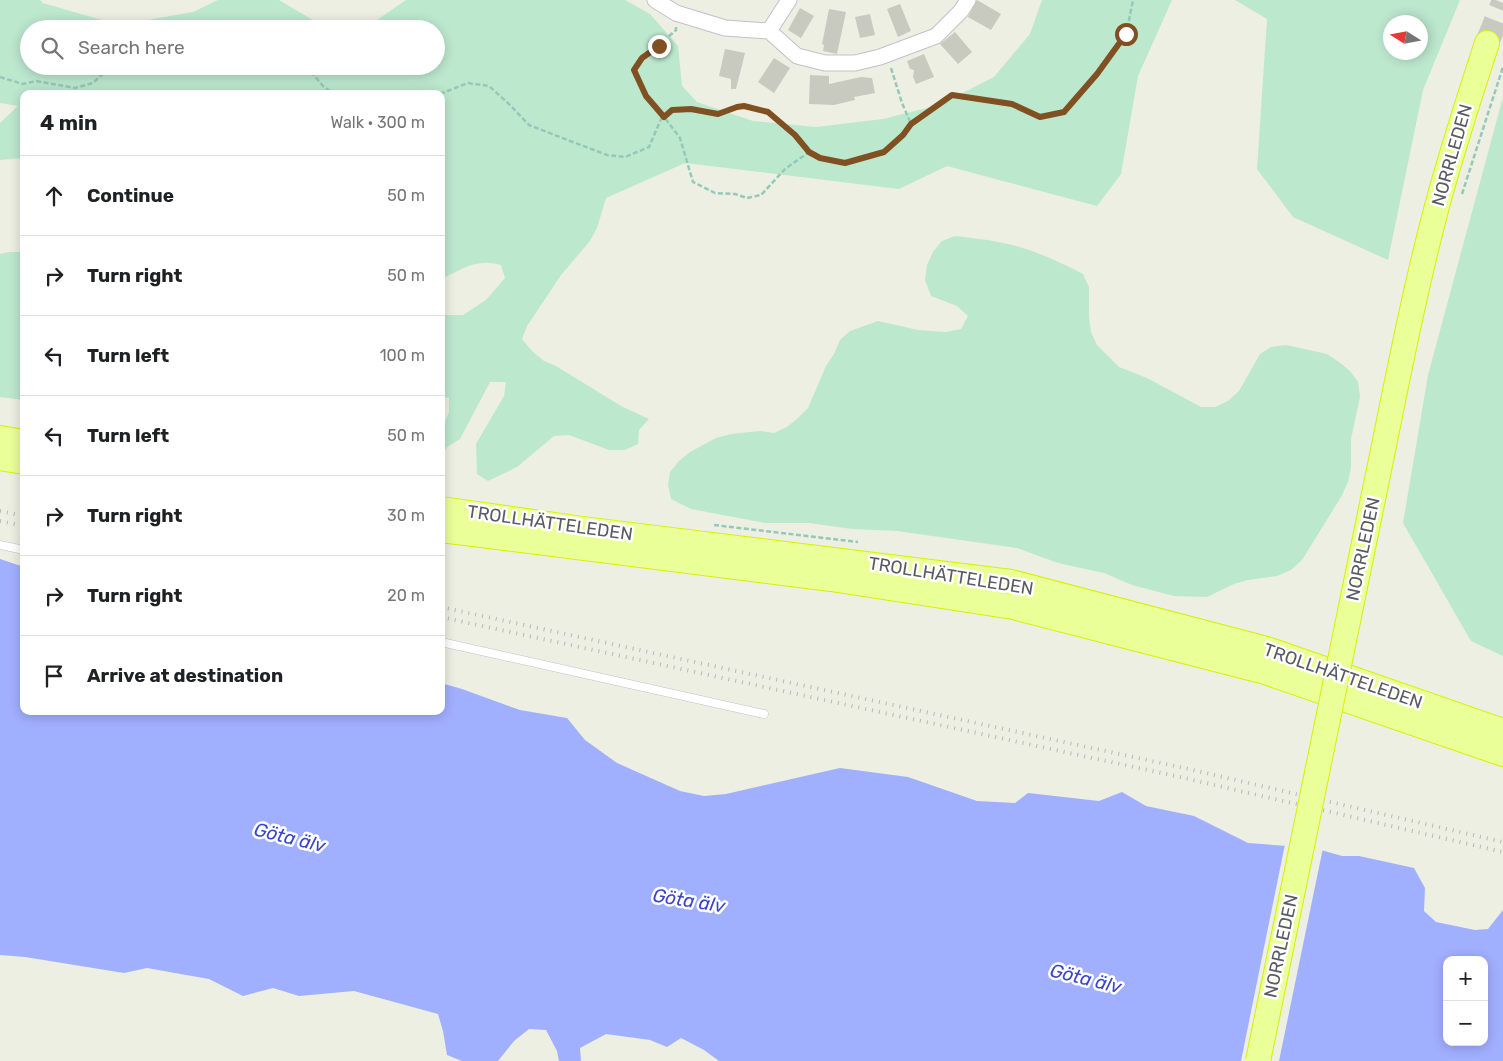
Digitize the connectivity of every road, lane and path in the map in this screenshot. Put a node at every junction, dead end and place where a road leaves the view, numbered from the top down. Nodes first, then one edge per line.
1 (655, 0) edge
2 (789, 0) edge
3 (968, 0) edge
4 (1133, 0) edge
5 (678, 6) edge
6 (769, 31) junction
7 (1486, 42) tunnel mouth
8 (887, 55) junction
9 (1503, 67) edge
10 (101, 75) edge
11 (314, 75) edge
12 (0, 77) edge
13 (328, 90) edge
14 (445, 92) edge
15 (664, 117) junction
16 (911, 124) junction
17 (809, 152) junction
18 (1460, 198) dead end
19 (0, 438) edge
20 (20, 441) edge
21 (0, 458) edge
22 (20, 461) edge
23 (445, 510) edge
24 (445, 531) edge
25 (0, 544) edge
26 (20, 549) edge
27 (445, 643) edge
28 (764, 714) dead end
29 (1503, 731) edge
30 (1503, 754) edge
31 (1258, 1061) edge

1 - 5 street
2 - 6 street
3 - 8 street
4 - 16 path
5 - 6 street
5 - 15 path
6 - 8 street
7 - 31 highway, NORRLEDEN, bridge
8 - 16 path
9 - 18 path
10 - 12 path
11 - 13 path
14 - 15 path
15 - 17 path
15 - 17 path
16 - 17 path
19 - 20 highway
21 - 22 highway
23 - 29 highway, TROLLHÄTTELEDEN
24 - 30 highway, TROLLHÄTTELEDEN
25 - 26 lane
27 - 28 lane

